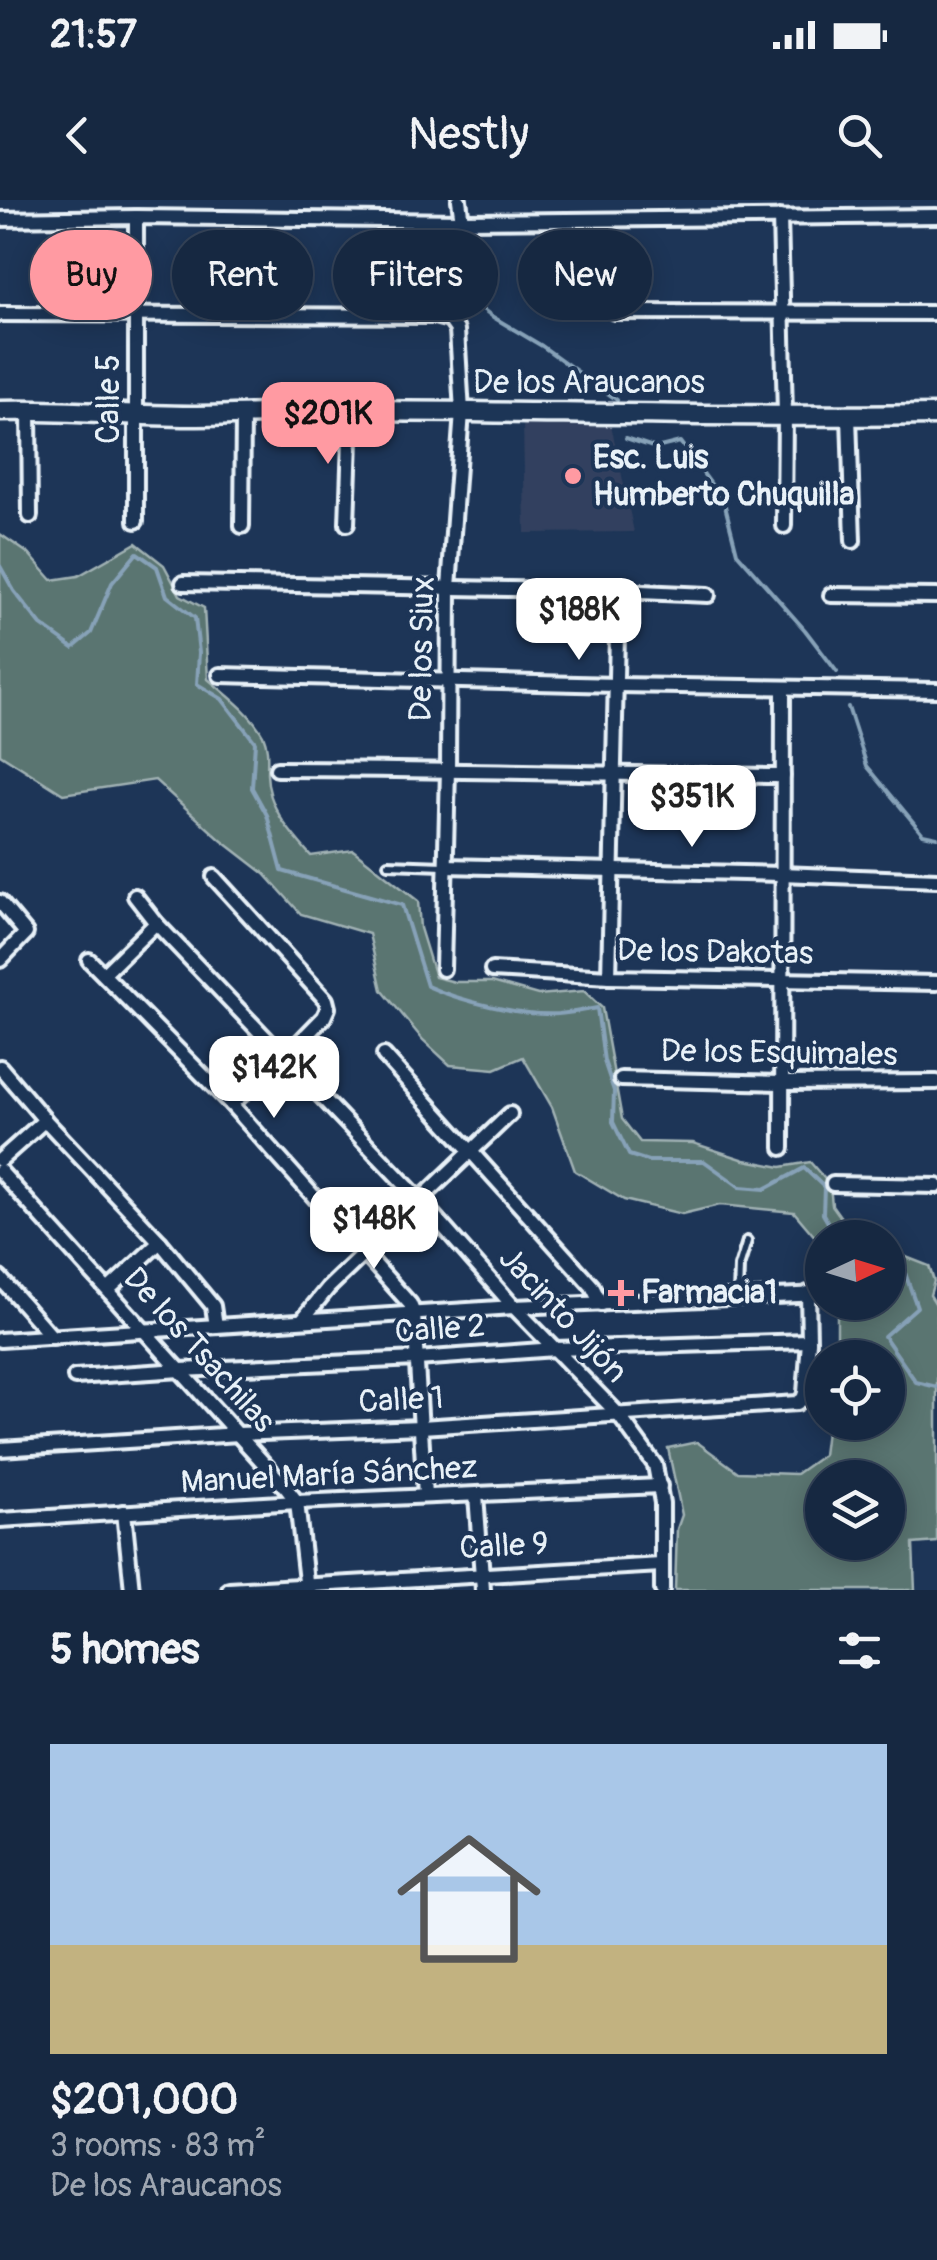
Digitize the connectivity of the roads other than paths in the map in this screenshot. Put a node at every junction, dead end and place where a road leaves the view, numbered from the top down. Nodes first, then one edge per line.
1 (459, 200) edge
2 (772, 200) edge
3 (874, 200) edge
4 (874, 216) junction
5 (937, 216) edge
6 (136, 217) junction
7 (776, 217) junction
8 (0, 219) edge
9 (462, 221) junction
10 (136, 230) edge
11 (652, 312) edge
12 (152, 313) edge
13 (937, 313) edge
14 (0, 314) edge
15 (30, 314) edge
16 (782, 314) junction
17 (136, 320) edge
18 (29, 410) junction
19 (0, 411) edge
20 (351, 411) junction
21 (462, 412) junction
22 (785, 414) junction
23 (937, 415) edge
24 (136, 416) junction
25 (243, 416) junction
26 (849, 416) junction
27 (30, 516) dead end
28 (136, 521) dead end
29 (347, 524) dead end
30 (242, 526) dead end
31 (784, 526) dead end
32 (853, 541) dead end
33 (183, 583) dead end
34 (449, 587) junction
35 (618, 591) junction
36 (831, 595) dead end
37 (708, 596) dead end
38 (937, 596) edge
39 (220, 675) dead end
40 (449, 680) junction
41 (617, 686) junction
42 (783, 689) junction
43 (937, 690) edge
44 (277, 769) dead end
45 (448, 770) junction
46 (615, 774) junction
47 (783, 776) junction
48 (388, 864) dead end
49 (446, 866) junction
50 (612, 870) junction
51 (781, 874) junction
52 (214, 876) dead end
53 (937, 880) edge
54 (135, 896) dead end
55 (0, 902) edge
56 (156, 924) junction
57 (0, 960) edge
58 (89, 960) dead end
59 (443, 969) dead end
60 (492, 970) dead end
61 (104, 974) junction
62 (609, 977) junction
63 (781, 982) junction
64 (937, 983) edge
65 (384, 1054) dead end
66 (284, 1058) junction
67 (0, 1067) edge
68 (621, 1079) dead end
69 (937, 1082) edge
70 (781, 1083) junction
71 (231, 1104) junction
72 (510, 1114) dead end
73 (45, 1120) junction
74 (782, 1148) dead end
75 (471, 1152) junction
76 (0, 1160) edge
77 (0, 1171) edge
78 (833, 1184) dead end
79 (937, 1186) edge
80 (420, 1200) junction
81 (747, 1241) dead end
82 (160, 1242) junction
83 (364, 1253) junction
84 (0, 1278) edge
85 (108, 1290) junction
86 (805, 1294) edge
87 (738, 1297) junction
88 (601, 1304) junction
89 (514, 1307) junction
90 (414, 1314) junction
91 (302, 1320) junction
92 (216, 1326) junction
93 (147, 1332) junction
94 (52, 1337) junction
95 (0, 1340) edge
96 (805, 1341) edge
97 (555, 1349) junction
98 (417, 1359) junction
99 (181, 1370) junction
100 (75, 1377) dead end
101 (805, 1379) edge
102 (618, 1414) junction
103 (421, 1427) junction
104 (239, 1434) junction
105 (0, 1449) edge
106 (660, 1486) junction
107 (476, 1495) junction
108 (425, 1496) junction
109 (297, 1502) junction
110 (124, 1512) junction
111 (0, 1520) edge
112 (661, 1565) junction
113 (482, 1574) junction
114 (307, 1587) edge
115 (132, 1590) edge
116 (230, 1590) edge
117 (483, 1590) edge
118 (662, 1590) edge

1 - 9 street
2 - 7 street
3 - 4 street
4 - 5 street
4 - 7 street
6 - 8 street
6 - 9 street
6 - 10 street, Calle 5
7 - 9 street
7 - 16 street
11 - 16 street
12 - 21 street, De los Siux
13 - 16 street
14 - 15 street
16 - 22 street
17 - 24 street, Calle 5
18 - 19 street, De los Araucanos
18 - 24 street, De los Araucanos
18 - 27 street
20 - 21 street, De los Araucanos
20 - 25 street, De los Araucanos
20 - 29 street
21 - 22 street, De los Araucanos
21 - 34 street, De los Siux
22 - 26 street, De los Araucanos
22 - 31 street
23 - 26 street, De los Araucanos
24 - 25 street, De los Araucanos
24 - 28 street, Calle 5
25 - 30 street
26 - 32 street
33 - 34 street
34 - 35 street
34 - 40 street, De los Siux
35 - 37 street
35 - 41 street
36 - 38 street
39 - 40 street
40 - 41 street
40 - 45 street, De los Siux
41 - 42 street
41 - 46 street
42 - 43 street
42 - 47 street
44 - 45 street
45 - 46 street
45 - 49 street, De los Siux
46 - 47 street
46 - 50 street
47 - 51 street
48 - 49 lane
49 - 50 street
49 - 59 street, De los Siux
50 - 51 street
50 - 62 street
51 - 53 street
51 - 63 street
52 - 66 street
54 - 56 street, Jacinto Jijón
55 - 57 street
56 - 61 street
56 - 66 street, Jacinto Jijón
58 - 61 street
60 - 62 street, De los Dakotas
61 - 71 street
62 - 63 street, De los Dakotas
63 - 64 street, De los Dakotas
63 - 70 street
65 - 75 street
66 - 71 street
66 - 80 street, Jacinto Jijón
67 - 73 street
68 - 70 street, De los Esquimales
69 - 70 street, De los Esquimales
70 - 74 street
71 - 83 street
72 - 75 street
73 - 76 street
73 - 82 street
75 - 80 street
75 - 88 street
77 - 85 street, De los Tsachilas
78 - 79 street
80 - 83 street
80 - 89 street, Jacinto Jijón
81 - 87 lane
82 - 85 street
82 - 92 street
83 - 90 street
83 - 91 street
84 - 94 street
85 - 93 street, De los Tsachilas
86 - 87 street
87 - 88 street
88 - 89 street
89 - 90 street
89 - 97 street, Jacinto Jijón
90 - 91 street
90 - 98 street
91 - 92 street
92 - 93 street
93 - 94 street
93 - 99 street, De los Tsachilas
94 - 95 street
96 - 97 street, Calle 2
97 - 98 street, Calle 2
97 - 102 street, Jacinto Jijón
98 - 99 street, Calle 2
98 - 103 street
99 - 100 street, Calle 2
99 - 104 street, De los Tsachilas
101 - 102 street, Calle 1
102 - 103 street, Calle 1
102 - 106 street, Jacinto Jijón
103 - 104 street, Calle 1
103 - 108 street
104 - 105 street, Calle 1
104 - 109 street, De los Tsachilas
106 - 107 street, Manuel María Sánchez
106 - 112 street, Jacinto Jijón
107 - 108 street, Manuel María Sánchez
107 - 113 street
108 - 109 street, Manuel María Sánchez
109 - 110 street, Manuel María Sánchez
109 - 114 street
110 - 111 street, Manuel María Sánchez
110 - 115 street
112 - 113 street, Calle 9
112 - 118 street, Jacinto Jijón
113 - 114 street, Calle 9
113 - 117 street
114 - 116 street, Calle 9

